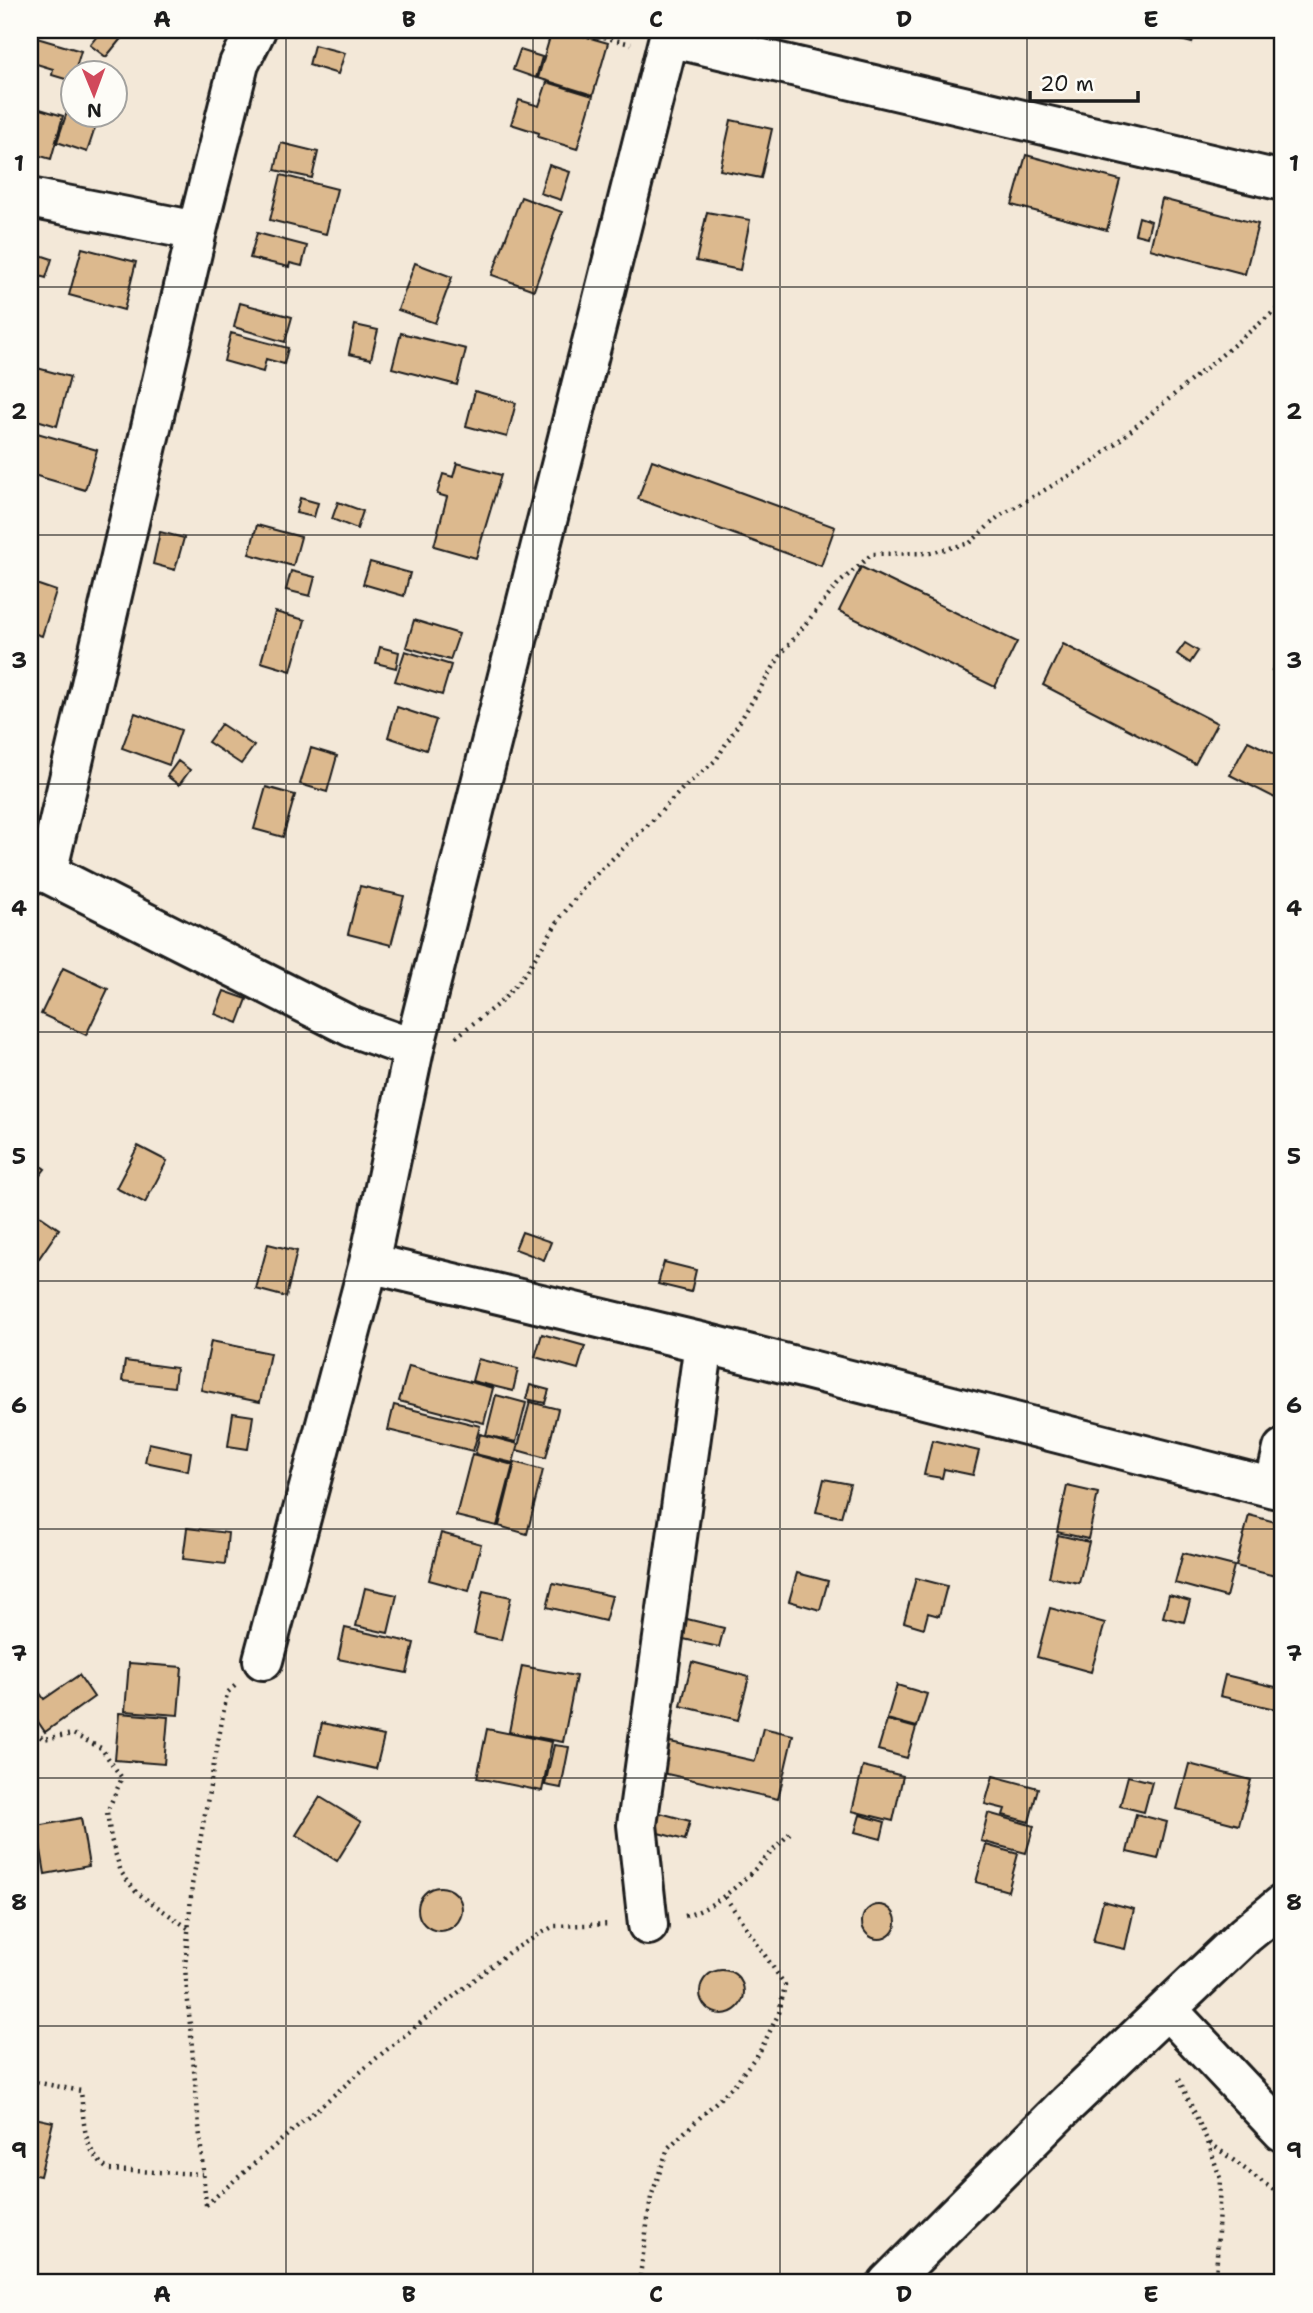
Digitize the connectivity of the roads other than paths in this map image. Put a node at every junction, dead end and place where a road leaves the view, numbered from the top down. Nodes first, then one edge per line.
1 (256, 30) edge
2 (1283, 181) edge
3 (30, 198) edge
4 (197, 231) junction
5 (38, 870) edge
6 (414, 1049) junction
7 (369, 1263) junction
8 (704, 1343) junction
9 (1283, 1449) edge
10 (1279, 1488) edge
11 (264, 1660) road end
12 (1283, 1904) edge
13 (648, 1925) road end
14 (1167, 2009) junction
15 (1283, 2132) edge
16 (888, 2283) edge

1 - 4 street
2 - 6 street
3 - 4 street
4 - 5 street
5 - 6 street
6 - 7 street
7 - 8 street
7 - 11 street
8 - 10 street
8 - 13 street
9 - 10 street
12 - 14 street
14 - 15 street
14 - 16 street

